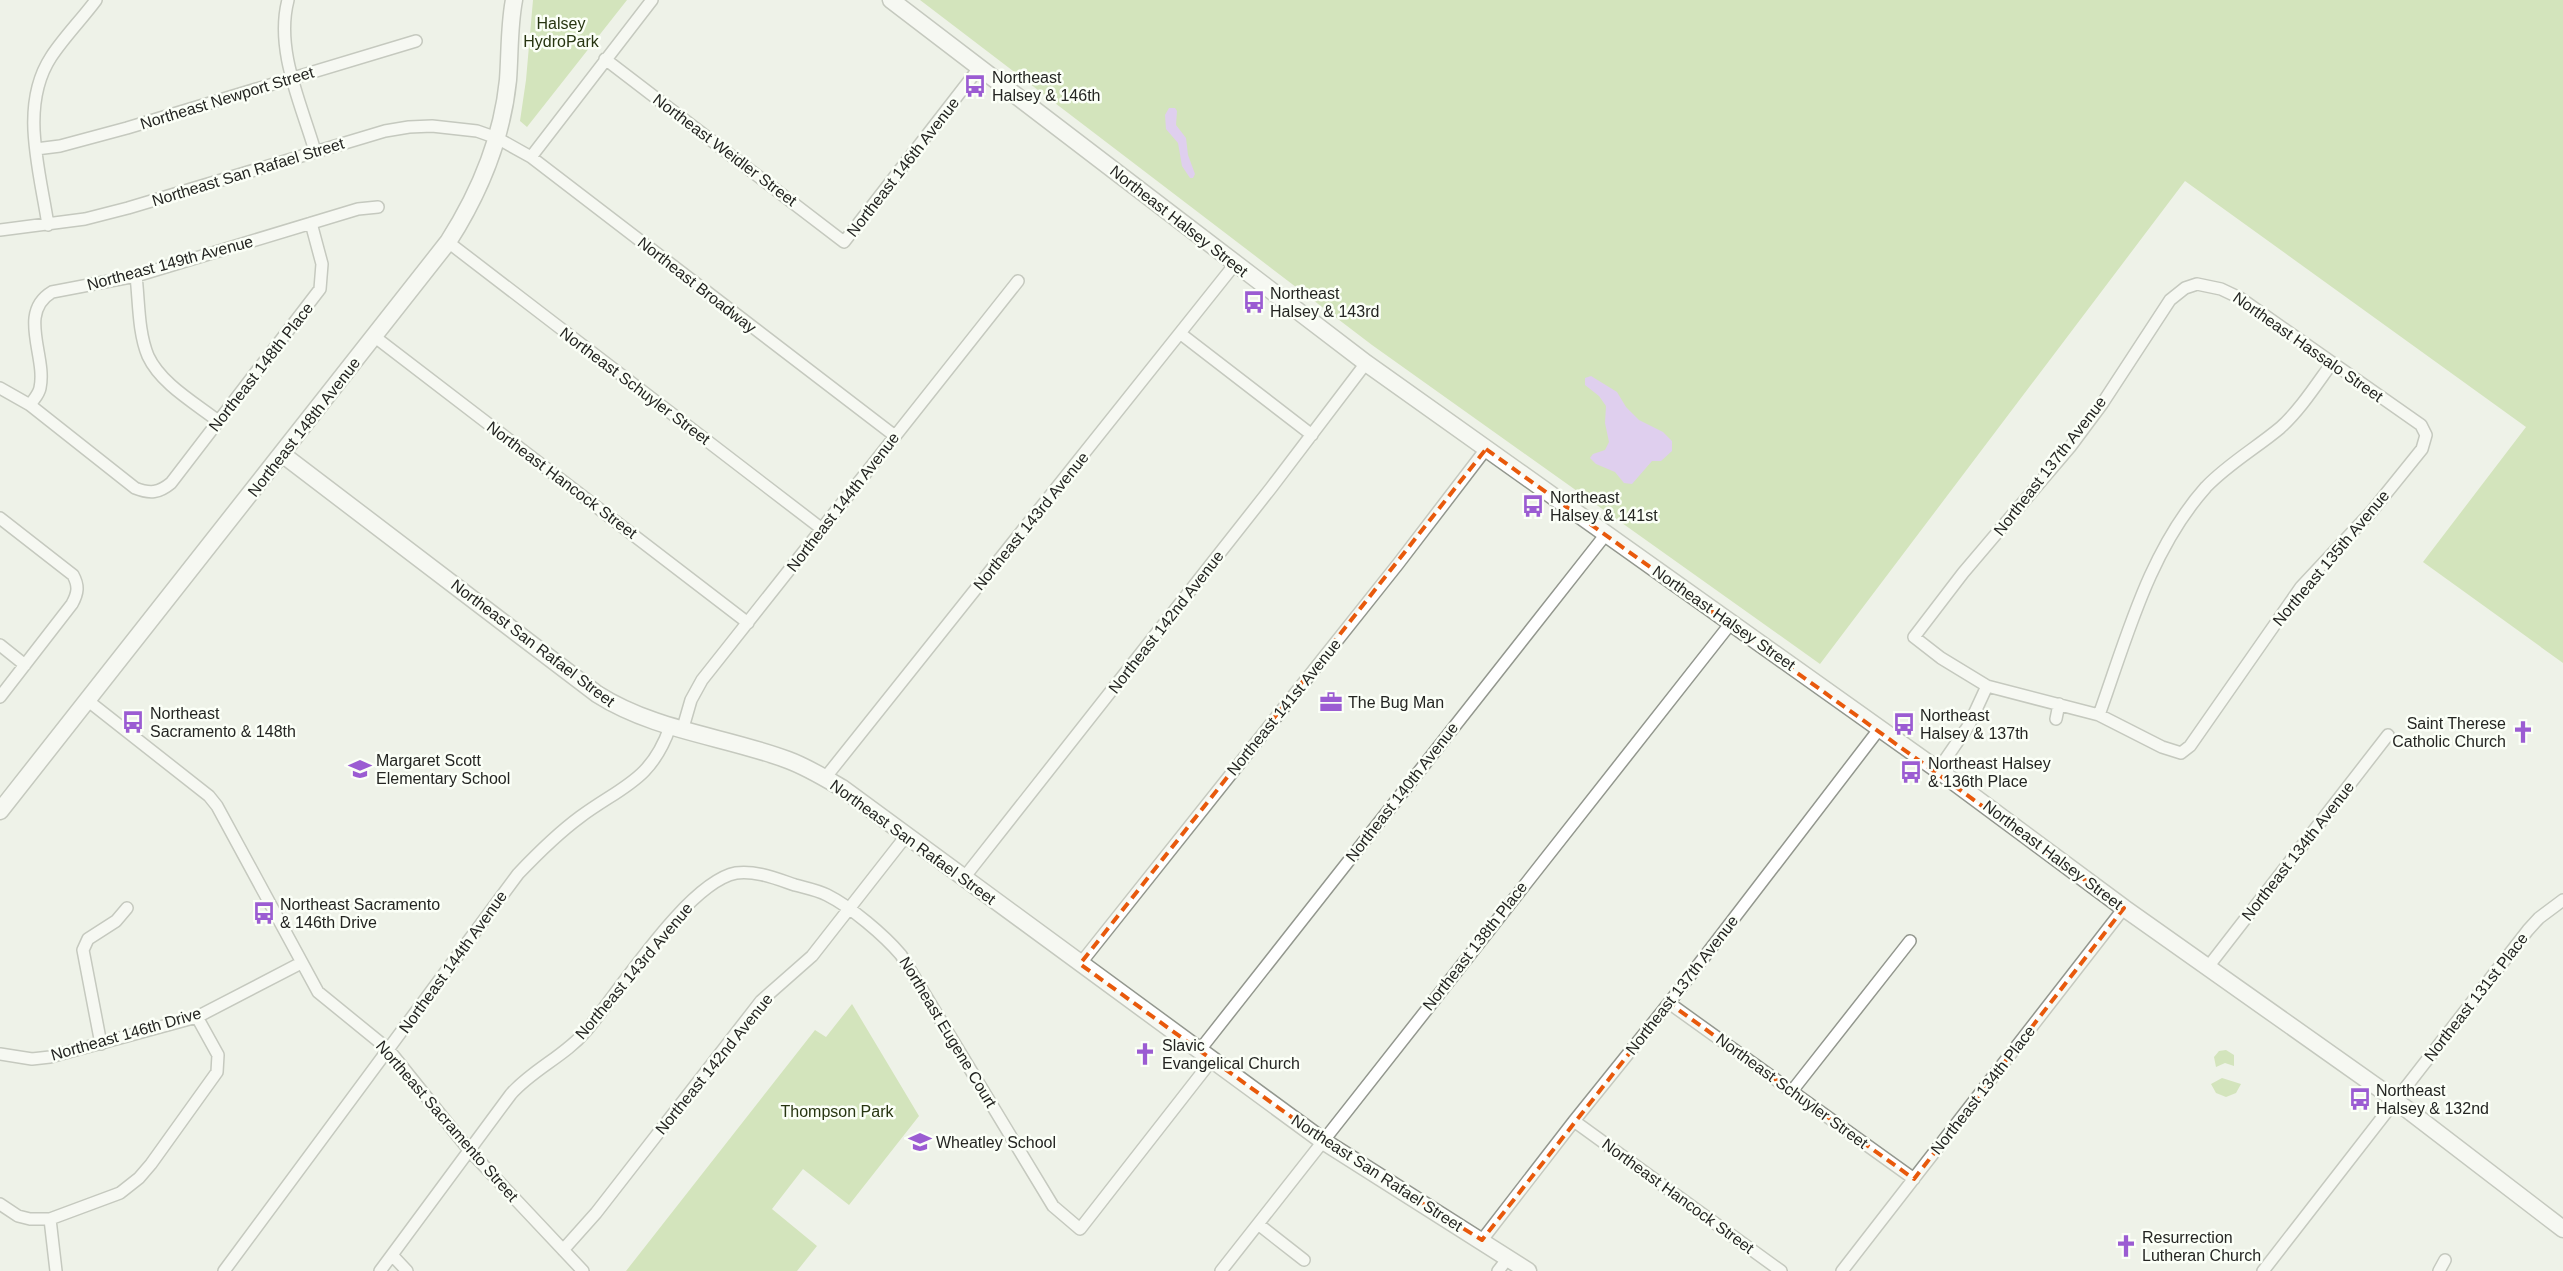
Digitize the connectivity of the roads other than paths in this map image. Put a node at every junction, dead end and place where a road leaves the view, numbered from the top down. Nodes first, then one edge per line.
1 (96, 0) edge
2 (288, 0) edge
3 (514, 0) edge
4 (652, 0) edge
5 (891, 0) edge
6 (416, 41) dead end
7 (606, 59) junction
8 (979, 68) junction
9 (293, 78) junction
10 (497, 138) junction
11 (36, 148) junction
12 (315, 151) junction
13 (531, 157) junction
14 (378, 207) dead end
15 (311, 223) junction
16 (48, 225) junction
17 (0, 230) edge
18 (448, 242) junction
19 (844, 242) joint
20 (1235, 264) junction
21 (136, 276) junction
22 (1018, 281) dead end
23 (2180, 292) joint
24 (1181, 334) junction
25 (375, 336) junction
26 (1366, 363) junction
27 (2332, 363) junction
28 (0, 388) edge
29 (30, 404) junction
30 (218, 421) junction
31 (1312, 435) junction
32 (2426, 435) joint
33 (895, 436) junction
34 (1486, 449) junction
35 (282, 454) junction
36 (0, 518) edge
37 (822, 529) junction
38 (1606, 534) junction
39 (748, 623) junction
40 (1731, 623) junction
41 (0, 645) edge
42 (25, 665) junction
43 (1986, 686) junction
44 (0, 697) edge
45 (87, 700) junction
46 (2059, 704) junction
47 (2099, 715) junction
48 (2056, 719) dead end
49 (1880, 728) junction
50 (676, 729) junction
51 (2388, 736) dead end
52 (1938, 770) junction
53 (825, 778) junction
54 (0, 811) edge
55 (906, 836) junction
56 (748, 873) joint
57 (964, 879) junction
58 (2563, 900) edge
59 (127, 908) dead end
60 (2124, 908) junction
61 (849, 910) junction
62 (1910, 941) dead end
63 (301, 962) junction
64 (1080, 964) junction
65 (2208, 967) junction
66 (1670, 1003) junction
67 (196, 1017) junction
68 (101, 1044) junction
69 (388, 1050) junction
70 (1199, 1051) junction
71 (0, 1054) edge
72 (1212, 1060) junction
73 (1792, 1091) junction
74 (2395, 1100) junction
75 (1574, 1121) junction
76 (1323, 1141) junction
77 (469, 1150) junction
78 (1914, 1179) junction
79 (0, 1204) edge
80 (50, 1219) junction
81 (1258, 1224) junction
82 (2563, 1229) edge
83 (1482, 1240) junction
84 (564, 1250) junction
85 (392, 1255) junction
86 (1508, 1258) junction
87 (1304, 1260) dead end
88 (2445, 1260) dead end
89 (56, 1271) edge
90 (224, 1271) edge
91 (380, 1271) edge
92 (407, 1271) edge
93 (583, 1271) edge
94 (1220, 1271) edge
95 (1498, 1271) edge
96 (1528, 1271) edge
97 (1781, 1271) edge
98 (1842, 1271) edge
99 (2263, 1271) edge
100 (2439, 1271) edge

1 - 11 street
2 - 9 street
3 - 10 main road, Northeast 148th Avenue
4 - 7 street
5 - 8 main road, Northeast Halsey Street
6 - 9 street, Northeast Newport Street
7 - 13 street
7 - 19 street, Northeast Weidler Street
8 - 19 street, Northeast 146th Avenue
8 - 20 main road, Northeast Halsey Street
9 - 11 street, Northeast Newport Street
9 - 12 street
10 - 12 street, Northeast San Rafael Street
10 - 13 street, Northeast Broadway
10 - 18 main road, Northeast 148th Avenue
11 - 16 street
12 - 16 street, Northeast San Rafael Street
13 - 33 street, Northeast Broadway
14 - 15 street, Northeast 149th Avenue
15 - 21 street, Northeast 149th Avenue
15 - 30 street, Northeast 148th Place
16 - 17 street, Northeast San Rafael Street
18 - 25 main road, Northeast 148th Avenue
18 - 37 street, Northeast Schuyler Street
20 - 24 street, Northeast 143rd Avenue
20 - 26 main road, Northeast Halsey Street
21 - 29 street, Northeast 149th Avenue
21 - 30 street
22 - 33 street, Northeast 144th Avenue
23 - 27 street, Northeast Hassalo Street
23 - 43 street, Northeast 137th Avenue
24 - 31 street
24 - 53 street, Northeast 143rd Avenue
25 - 35 main road, Northeast 148th Avenue
25 - 39 street, Northeast Hancock Street
26 - 31 street, Northeast 142nd Avenue
26 - 34 main road, Northeast Halsey Street
27 - 32 street, Northeast Hassalo Street
27 - 47 street
28 - 29 street
29 - 30 street, Northeast 148th Place
31 - 57 street, Northeast 142nd Avenue
32 - 47 street, Northeast 135th Avenue
33 - 37 street, Northeast 144th Avenue
34 - 38 main road, Northeast Halsey Street
34 - 64 street, Northeast 141st Avenue
35 - 45 main road, Northeast 148th Avenue
35 - 50 main road, Northeast San Rafael Street
36 - 42 street
37 - 39 street, Northeast 144th Avenue
38 - 40 main road, Northeast Halsey Street
38 - 70 street, Northeast 140th Avenue
39 - 50 street, Northeast 144th Avenue
40 - 49 main road, Northeast Halsey Street
40 - 76 street, Northeast 138th Place
41 - 42 street
42 - 44 street
43 - 46 street
43 - 52 street
45 - 54 main road, Northeast 148th Avenue
45 - 63 street, Northeast Sacramento Street
46 - 47 street
46 - 48 street
49 - 52 main road, Northeast Halsey Street
49 - 66 street, Northeast 137th Avenue
50 - 53 main road, Northeast San Rafael Street
50 - 69 street, Northeast 144th Avenue
51 - 65 street, Northeast 134th Avenue
52 - 60 main road, Northeast Halsey Street
53 - 55 main road, Northeast San Rafael Street
55 - 57 main road, Northeast San Rafael Street
55 - 61 street, Northeast 142nd Avenue
56 - 61 street, Northeast Eugene Court
56 - 77 street, Northeast 143rd Avenue
57 - 64 main road, Northeast San Rafael Street
58 - 74 street, Northeast 131st Place
59 - 68 street
60 - 65 main road, Northeast Halsey Street
60 - 78 street, Northeast 134th Place
61 - 72 street, Northeast Eugene Court
61 - 84 street, Northeast 142nd Avenue
62 - 73 street
63 - 67 street, Northeast 146th Drive
63 - 69 street, Northeast Sacramento Street
64 - 70 main road, Northeast San Rafael Street
65 - 74 main road, Northeast Halsey Street
66 - 73 street, Northeast Schuyler Street
66 - 75 street, Northeast 137th Avenue
67 - 68 street, Northeast 146th Drive
67 - 80 street
68 - 71 street, Northeast 146th Drive
69 - 77 street, Northeast Sacramento Street
69 - 90 street, Northeast 144th Avenue
70 - 72 main road, Northeast San Rafael Street
72 - 76 main road, Northeast San Rafael Street
73 - 78 street, Northeast Schuyler Street
74 - 82 main road, Northeast Halsey Street
74 - 99 street, Northeast 131st Place
75 - 83 street, Northeast 137th Avenue
75 - 97 street, Northeast Hancock Street
76 - 81 street, Northeast 138th Place
76 - 83 main road, Northeast San Rafael Street
77 - 84 street, Northeast Sacramento Street
77 - 85 street, Northeast 143rd Avenue
78 - 98 street, Northeast 134th Place
79 - 80 street
80 - 89 street
81 - 87 street
81 - 94 street, Northeast 138th Place
83 - 86 main road, Northeast San Rafael Street
84 - 93 street, Northeast Sacramento Street
85 - 91 street, Northeast 143rd Avenue
85 - 92 street
86 - 95 street
86 - 96 main road, Northeast San Rafael Street
88 - 100 street

